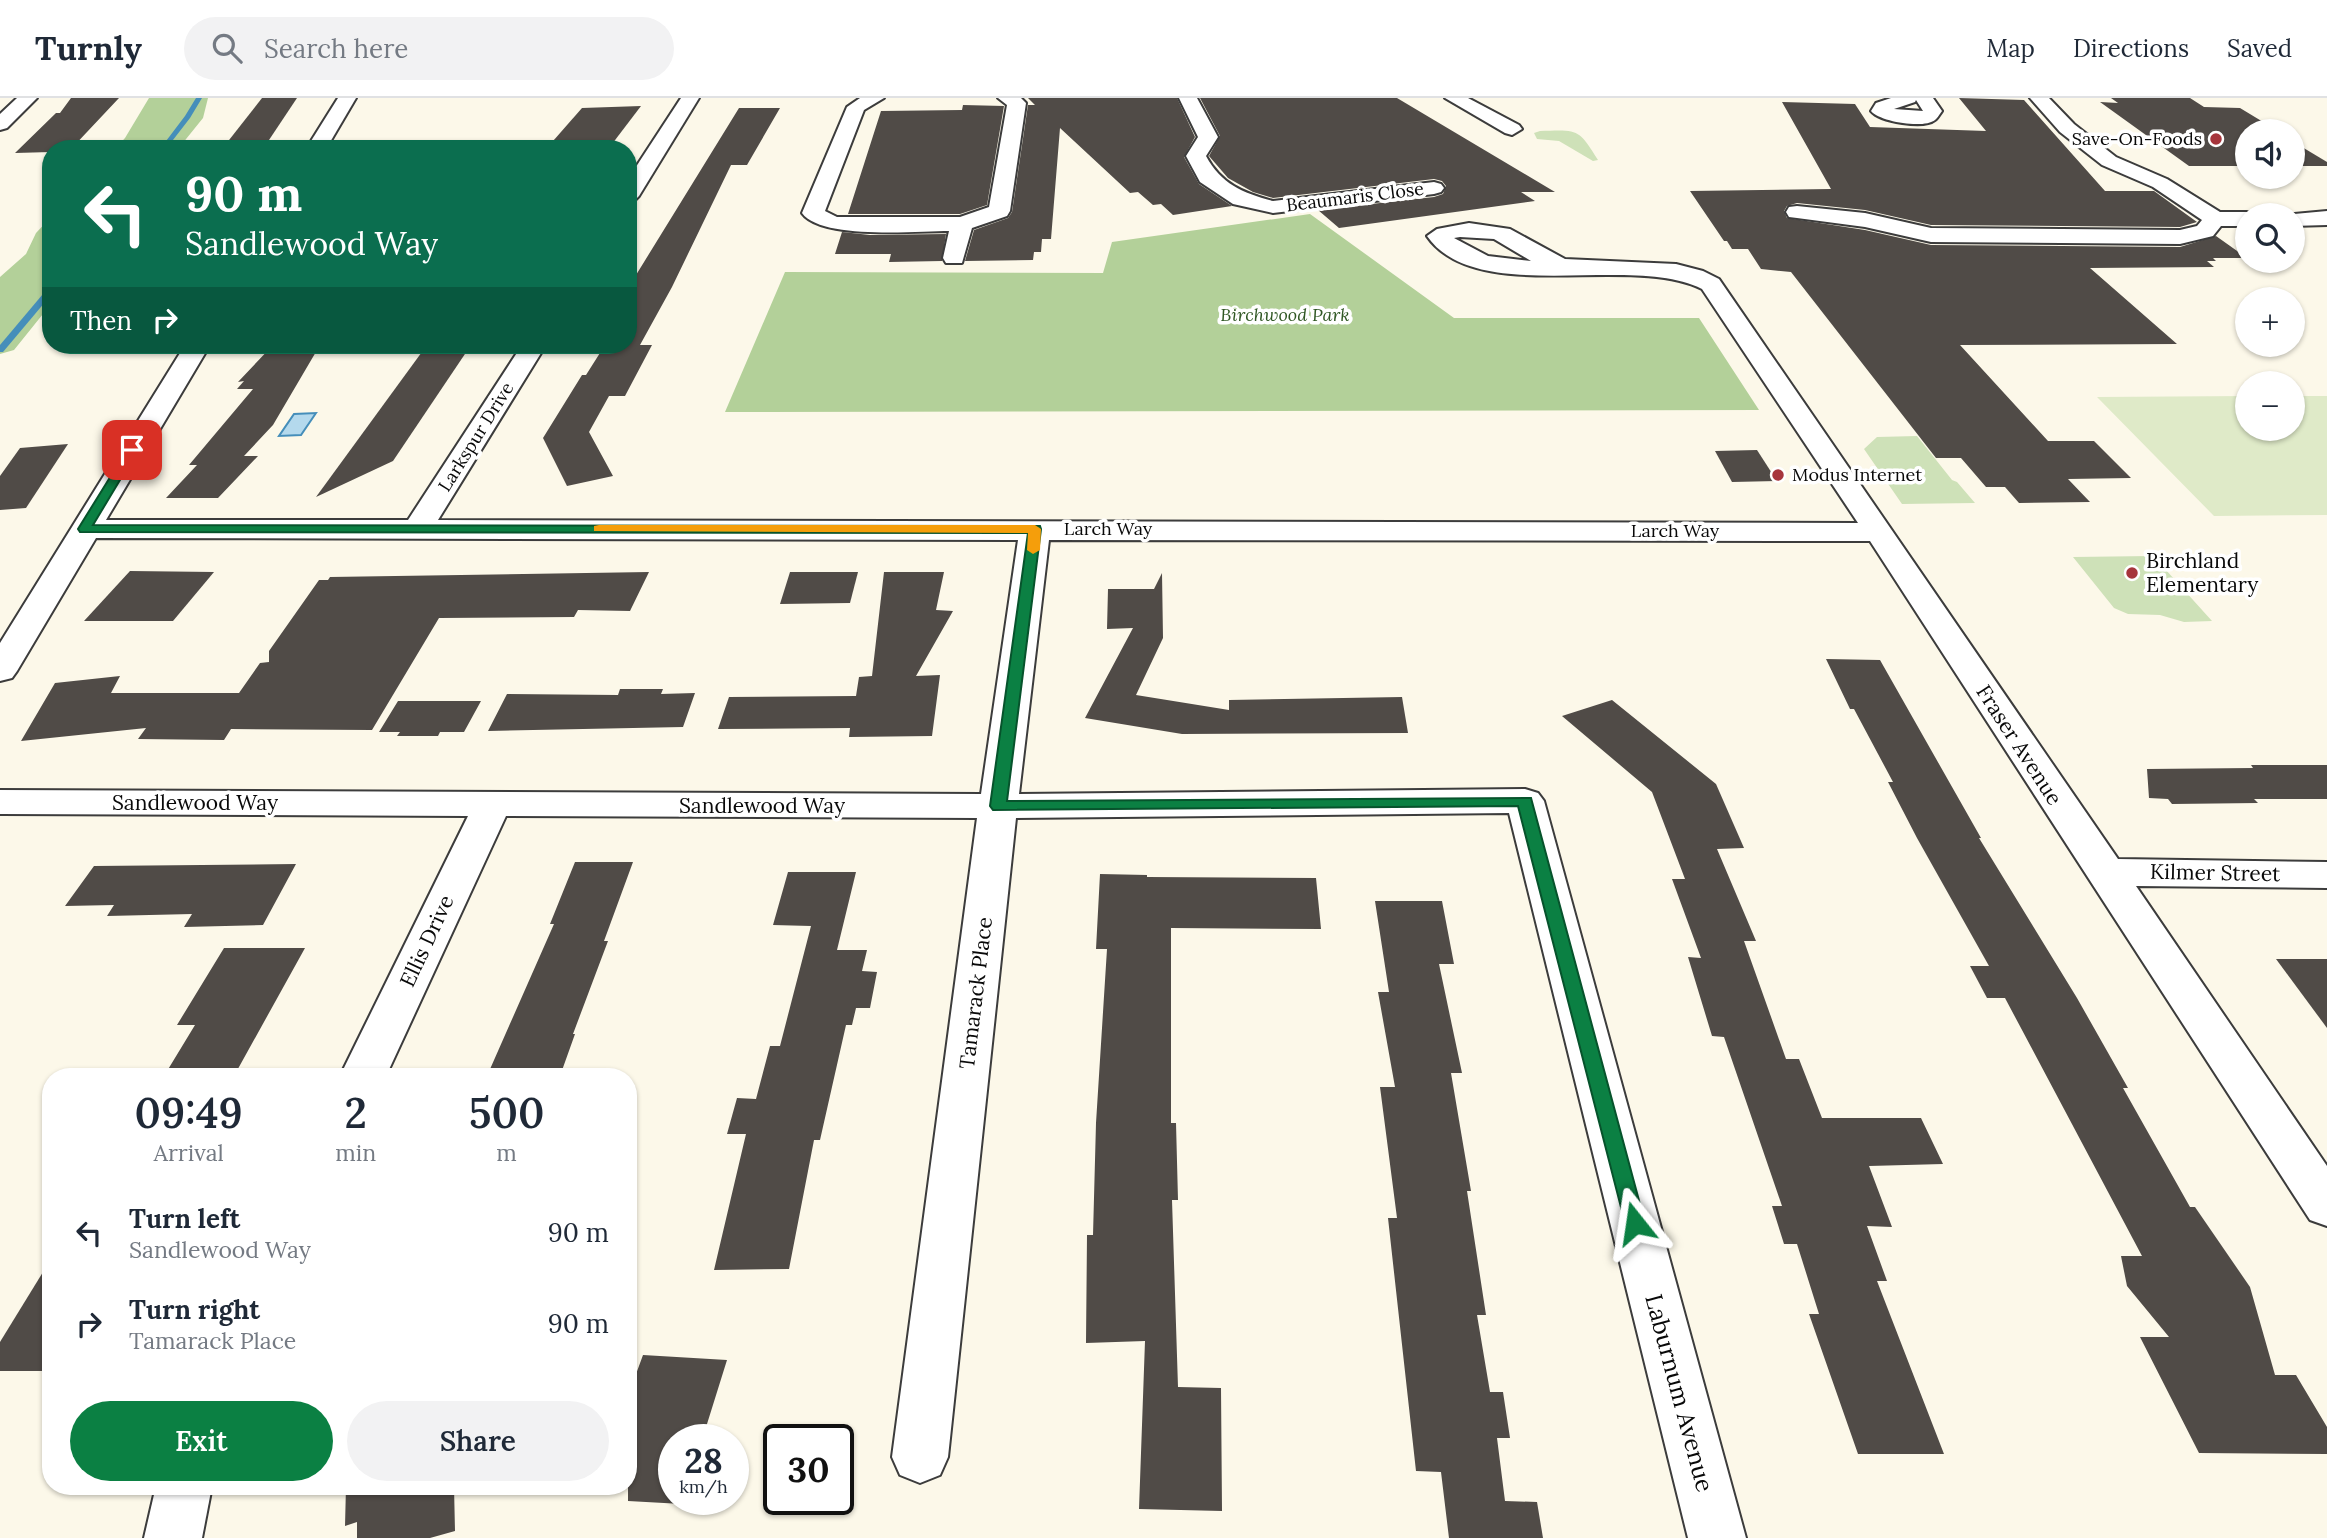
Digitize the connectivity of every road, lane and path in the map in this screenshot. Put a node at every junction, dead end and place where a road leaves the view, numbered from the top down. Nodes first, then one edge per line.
1 (28, 98) edge
2 (347, 98) edge
3 (690, 98) edge
4 (875, 98) edge
5 (1007, 98) edge
6 (1188, 98) edge
7 (1454, 98) edge
8 (1908, 98) edge
9 (1923, 98) edge
10 (2039, 98) edge
11 (0, 124) edge
12 (1512, 129) dead end
13 (321, 140) edge
14 (637, 182) edge
15 (1434, 188) dead end
16 (1797, 212) dead end
17 (2327, 218) edge
18 (2215, 219) junction
19 (2235, 219) edge
20 (2305, 219) edge
21 (962, 224) junction
22 (954, 258) dead end
23 (1565, 267) dead end
24 (192, 354) edge
25 (528, 354) edge
26 (418, 528) junction
27 (85, 529) junction
28 (1035, 529) junction
29 (1879, 532) junction
30 (0, 671) edge
31 (1525, 801) joint
32 (0, 802) edge
33 (492, 806) junction
34 (998, 806) junction
35 (2103, 872) junction
36 (2327, 875) edge
37 (367, 1068) edge
38 (2327, 1206) edge
39 (920, 1457) dead end
40 (182, 1495) edge
41 (173, 1538) edge
42 (1717, 1538) edge

1 - 11 street
2 - 13 street
3 - 14 street
4 - 21 street
5 - 21 street
6 - 15 street, Beaumaris Close
7 - 12 street
8 - 9 street
10 - 18 street
16 - 18 street
17 - 20 street
18 - 19 street
21 - 22 street
23 - 29 street, Fraser Avenue
24 - 27 street
25 - 26 street, Larkspur Drive
26 - 27 street, Larch Way
26 - 28 street, Larch Way
27 - 30 street
28 - 29 street, Larch Way
28 - 34 street, Tamarack Place
29 - 35 street, Fraser Avenue
31 - 34 street, Sandlewood Way
31 - 42 street, Laburnum Avenue
32 - 33 street, Sandlewood Way
33 - 34 street, Sandlewood Way
33 - 37 street, Ellis Drive
34 - 39 street, Tamarack Place
35 - 36 street, Kilmer Street
35 - 38 street, Fraser Avenue
40 - 41 street

